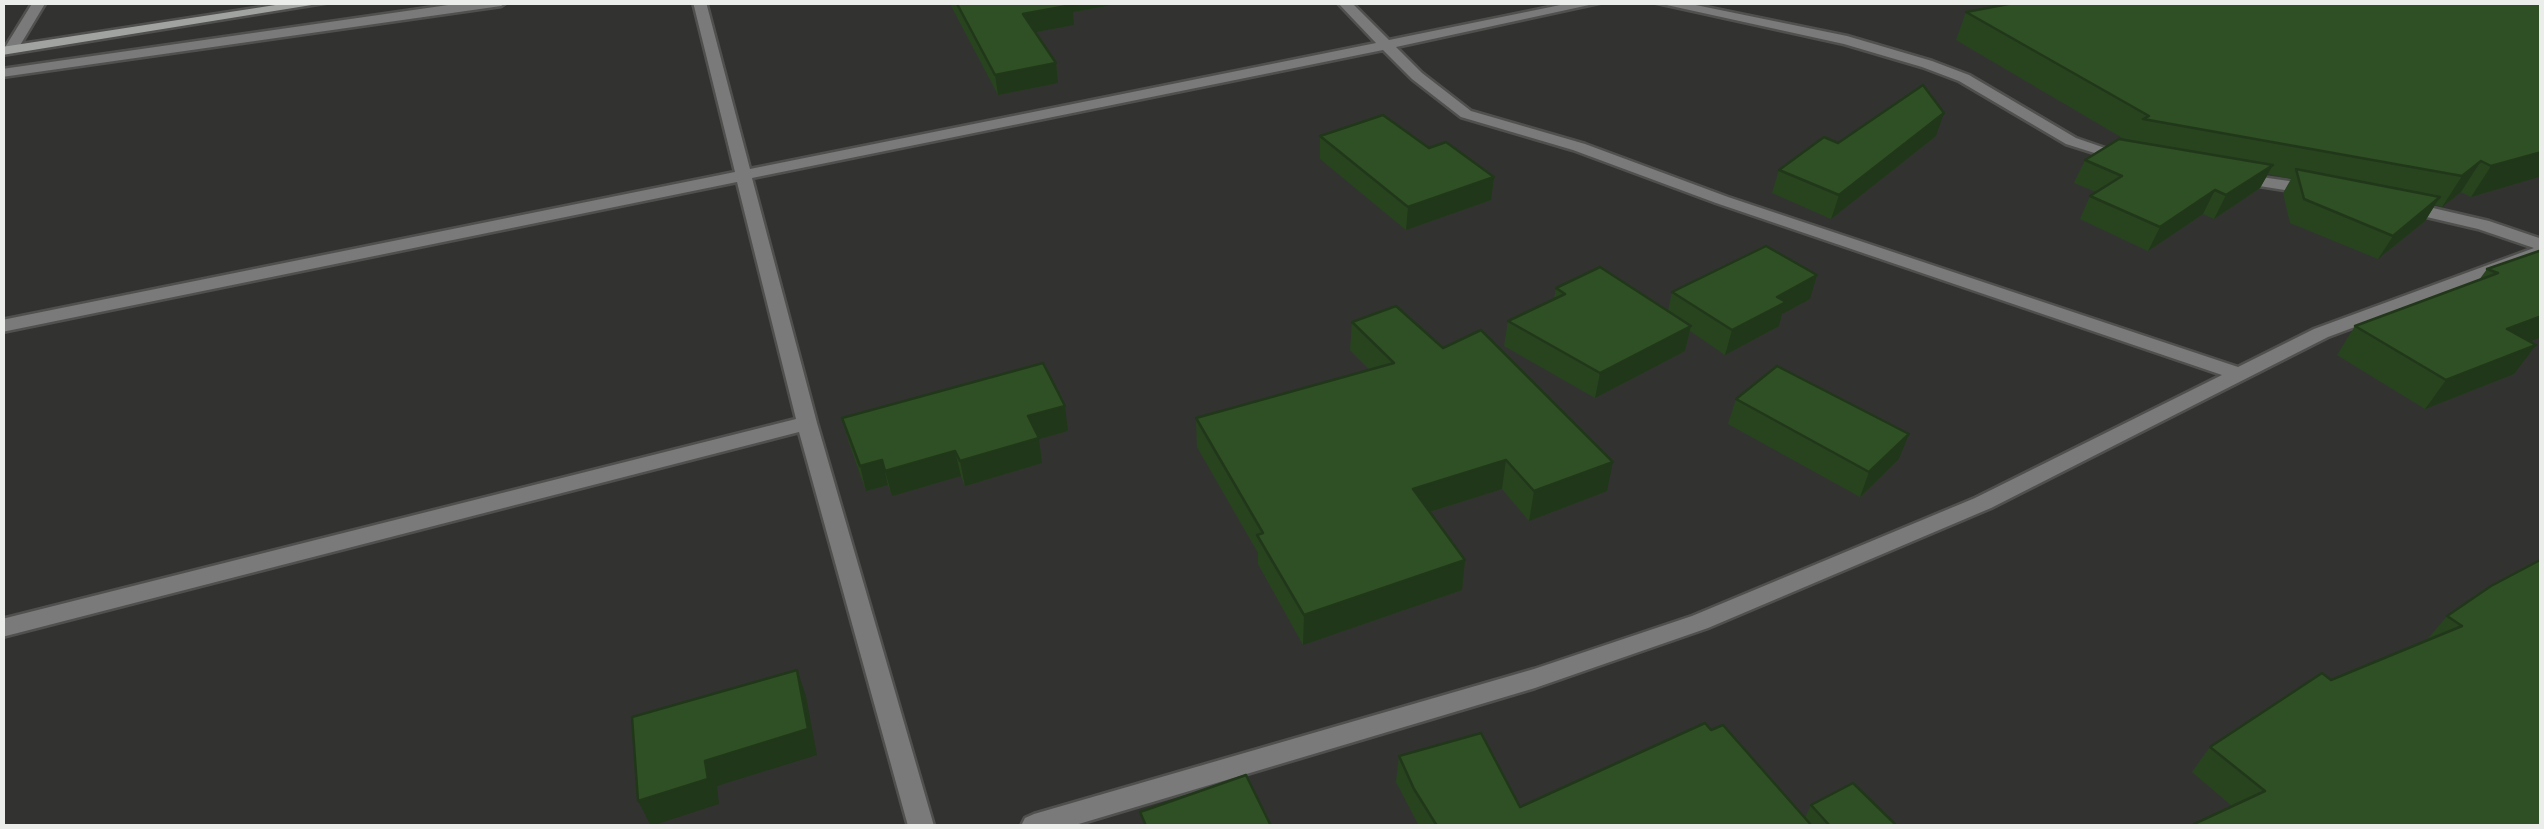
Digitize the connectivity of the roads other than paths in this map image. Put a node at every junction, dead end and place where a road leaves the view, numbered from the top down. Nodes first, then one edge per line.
1 (40, 2) edge
2 (324, 2) edge
3 (501, 2) edge
4 (698, 2) edge
5 (1343, 2) edge
6 (1596, 2) edge
7 (1660, 2) edge
8 (1390, 46) junction
9 (7, 50) edge
10 (2, 73) edge
11 (2150, 162) edge
12 (742, 176) junction
13 (2225, 176) edge
14 (2333, 193) edge
15 (2388, 203) edge
16 (2542, 248) edge
17 (2, 326) edge
18 (2238, 374) junction
19 (807, 424) junction
20 (2, 628) edge
21 (921, 826) edge
22 (1034, 826) edge

1 - 9 street
2 - 9 main road
3 - 10 street
4 - 12 street
5 - 8 street
6 - 8 street
7 - 11 street
8 - 12 street
8 - 18 street
12 - 17 street
12 - 19 street
13 - 14 street
15 - 16 street
16 - 18 street
18 - 22 street
19 - 20 street
19 - 21 street

